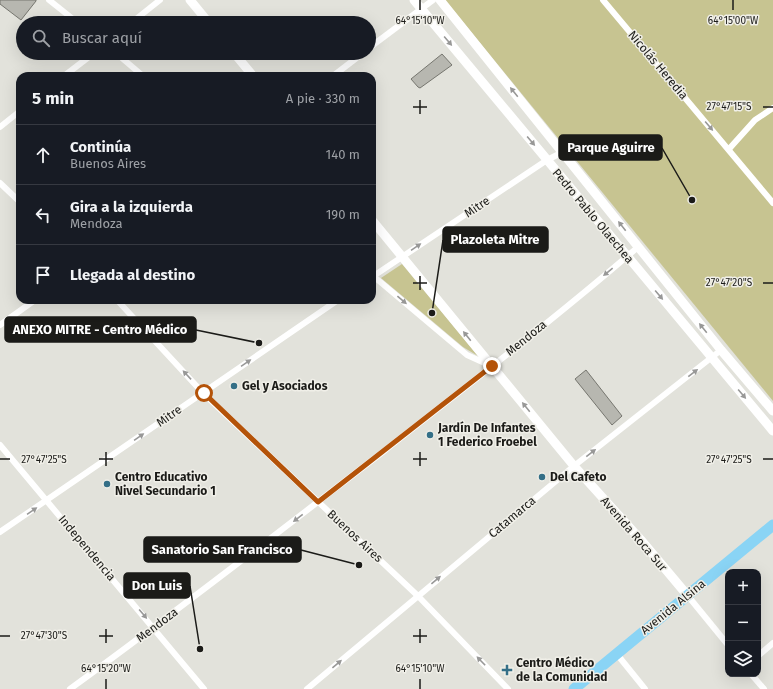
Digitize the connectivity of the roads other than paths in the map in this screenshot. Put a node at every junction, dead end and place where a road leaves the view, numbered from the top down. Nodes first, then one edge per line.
1 (49, 0) edge
2 (160, 0) edge
3 (190, 0) edge
4 (414, 0) edge
5 (433, 0) edge
6 (440, 0) edge
7 (603, 0) edge
8 (421, 9) junction
9 (69, 16) edge
10 (140, 16) edge
11 (203, 16) edge
12 (376, 43) edge
13 (85, 60) edge
14 (124, 60) edge
15 (240, 60) edge
16 (354, 60) edge
17 (69, 72) edge
18 (138, 72) edge
19 (250, 72) edge
20 (337, 72) edge
21 (773, 108) edge
22 (16, 114) edge
23 (0, 127) edge
24 (729, 149) junction
25 (563, 152) junction
26 (547, 160) junction
27 (0, 183) edge
28 (16, 198) edge
29 (773, 203) edge
30 (376, 225) edge
31 (638, 247) junction
32 (402, 256) junction
33 (626, 256) junction
34 (376, 273) edge
35 (376, 279) edge
36 (29, 304) edge
37 (121, 304) edge
38 (332, 304) edge
39 (0, 325) edge
40 (721, 350) junction
41 (712, 358) junction
42 (492, 366) junction
43 (204, 393) junction
44 (773, 411) edge
45 (773, 431) edge
46 (0, 445) edge
47 (574, 466) junction
48 (47, 501) junction
49 (318, 502) junction
50 (773, 525) edge
51 (0, 532) edge
52 (418, 596) junction
53 (688, 596) junction
54 (154, 628) junction
55 (725, 642) edge
56 (773, 643) edge
57 (616, 653) junction
58 (761, 653) edge
59 (754, 677) edge
60 (70, 689) edge
61 (204, 689) edge
62 (307, 689) edge
63 (508, 689) edge
64 (574, 689) edge
65 (645, 689) edge
66 (764, 689) edge

1 - 9 street
2 - 10 street
3 - 11 street
4 - 8 street, Pedro Pablo Olaechea
5 - 8 street
25 -> 6 street, Pedro Pablo Olaechea
7 -> 24 street, Nicolás Heredia
8 - 12 street
8 -> 26 street, Pedro Pablo Olaechea
13 - 17 street
14 - 18 street
15 - 19 street
16 - 20 street
21 - 24 street
22 - 23 street
24 - 29 street, Nicolás Heredia
25 - 26 street, Mitre
31 -> 25 street, Pedro Pablo Olaechea
32 -> 26 street, Mitre
26 - 33 street, Pedro Pablo Olaechea
27 - 28 street
30 - 32 street, Avenida Roca Sur
31 - 33 street, Mendoza
40 -> 31 street, Pedro Pablo Olaechea
32 - 34 street, Mitre
42 -> 32 street, Avenida Roca Sur
33 -> 41 street, Pedro Pablo Olaechea
33 -> 42 street, Mendoza
35 -> 42 street
36 - 39 street
43 -> 37 street, Buenos Aires
43 -> 38 street, Mitre
40 - 41 street, Catamarca
40 - 44 street, Pedro Pablo Olaechea
41 -> 45 street, Pedro Pablo Olaechea
47 -> 41 street, Catamarca
47 -> 42 street, Avenida Roca Sur
42 - 49 street, Mendoza
48 -> 43 street, Mitre
43 - 49 street, Buenos Aires
46 - 48 street, Independencia
52 -> 47 street, Catamarca
47 - 53 street, Avenida Roca Sur
51 -> 48 street, Mitre
48 -> 54 street, Independencia
49 - 52 street, Buenos Aires
49 -> 54 street, Mendoza
50 - 53 highway, Avenida Alsina
62 -> 52 street, Catamarca
63 -> 52 street, Buenos Aires
53 - 55 street, Avenida Roca Sur
53 - 57 highway, Avenida Alsina
54 - 60 street, Mendoza
54 - 61 street, Independencia
56 - 58 street
57 - 64 highway, Avenida Alsina
57 - 65 street
59 - 66 street

